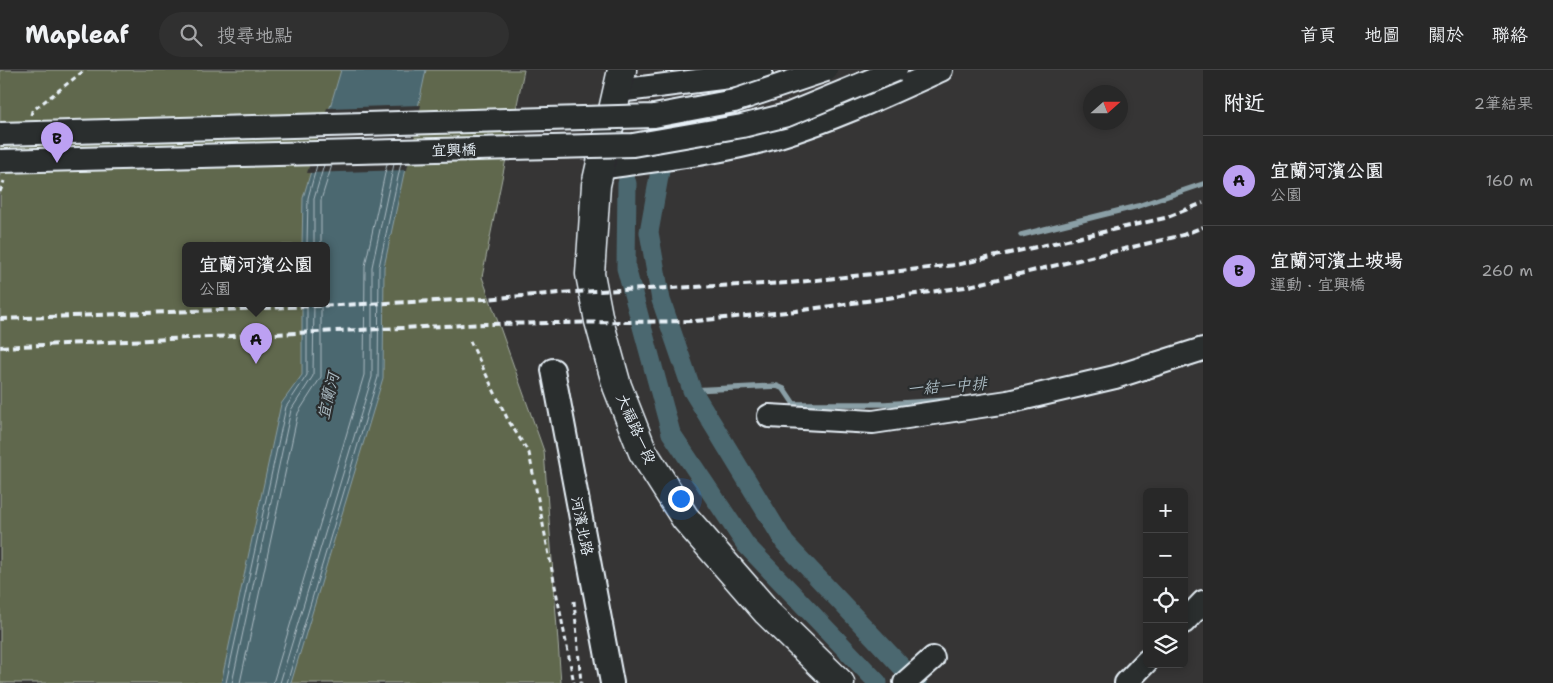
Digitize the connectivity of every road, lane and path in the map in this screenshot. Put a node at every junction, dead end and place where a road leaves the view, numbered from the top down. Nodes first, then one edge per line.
1 (761, 70) edge
2 (770, 70) edge
3 (826, 70) edge
4 (896, 70) edge
5 (941, 70) edge
6 (620, 81) edge
7 (0, 134) edge
8 (779, 136) junction
9 (0, 161) edge
10 (600, 168) junction
11 (470, 341) dead end
12 (1203, 348) edge
13 (553, 370) dead end
14 (769, 416) dead end
15 (1203, 602) edge
16 (1188, 618) edge
17 (933, 658) dead end
18 (1143, 665) edge
19 (574, 683) edge
20 (612, 683) edge
21 (840, 683) edge
22 (905, 683) edge
23 (1126, 683) edge

1 - 6 street
2 - 8 street
3 - 7 street, 宜興橋, bridge
4 - 9 street, 宜興橋, bridge
5 - 8 street
6 - 10 main road, 大福路一段
8 - 10 street
10 - 21 main road, 大福路一段
11 - 19 path
12 - 14 street
13 - 20 street, 河濱北路
15 - 16 street
17 - 22 street
18 - 23 street

